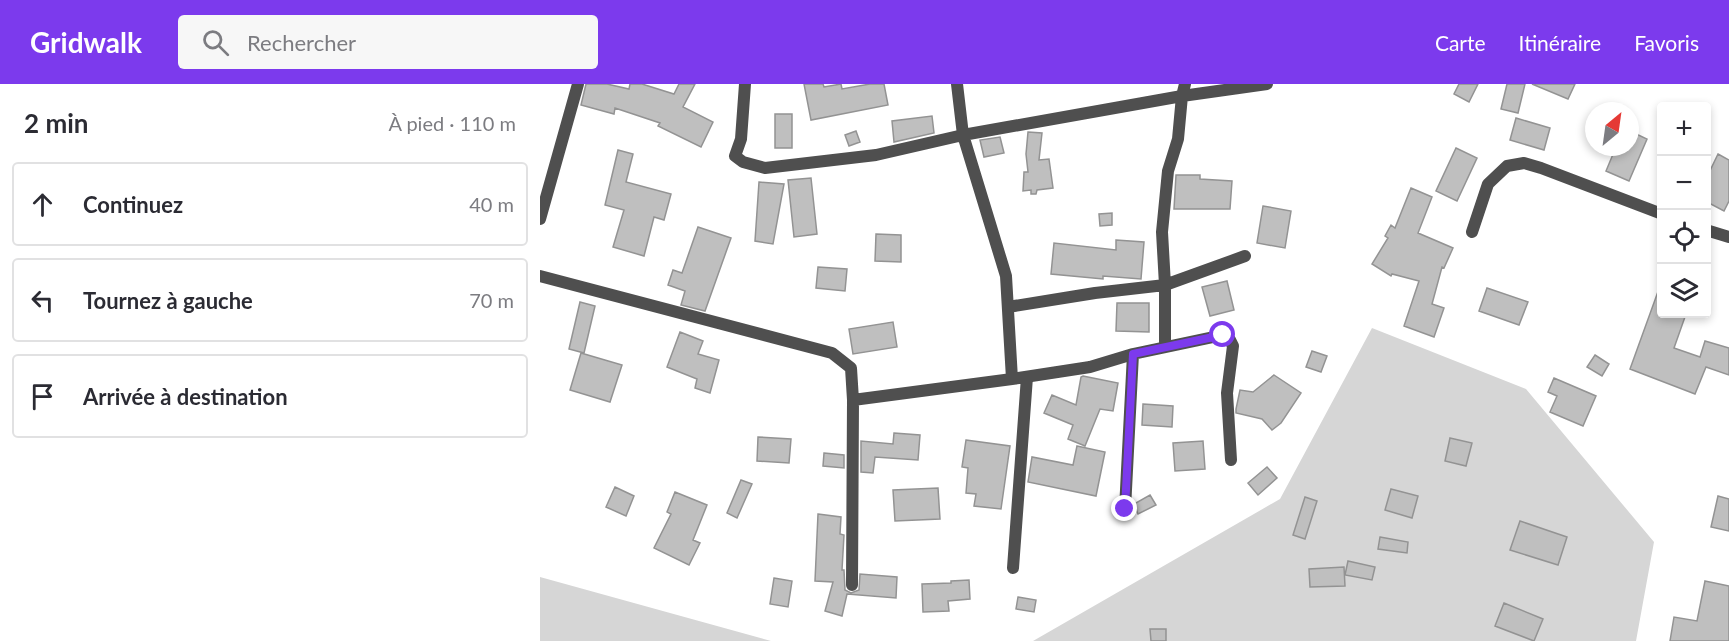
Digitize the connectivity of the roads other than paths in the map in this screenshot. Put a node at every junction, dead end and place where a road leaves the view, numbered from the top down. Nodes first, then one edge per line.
1 (578, 84) edge
2 (745, 84) edge
3 (957, 84) edge
4 (1267, 84) edge
5 (1184, 90) edge
6 (963, 135) junction
7 (1657, 212) edge
8 (540, 219) edge
9 (1711, 231) edge
10 (1472, 232) dead end
11 (1729, 237) edge
12 (1245, 256) dead end
13 (540, 276) edge
14 (1165, 285) junction
15 (1008, 307) junction
16 (1165, 346) junction
17 (1133, 354) junction
18 (1027, 377) junction
19 (1012, 379) junction
20 (853, 400) junction
21 (1231, 460) dead end
22 (1125, 509) dead end
23 (1013, 568) dead end
24 (852, 585) dead end

1 - 8 street
2 - 6 street
3 - 6 street
4 - 5 street
5 - 6 street
5 - 14 street
6 - 15 street
7 - 10 street
9 - 11 street
12 - 14 street
13 - 20 street
14 - 15 street
14 - 16 street
15 - 19 street
16 - 17 street
16 - 21 street
17 - 18 street
17 - 22 street
18 - 19 street
18 - 23 street
19 - 20 street
20 - 24 street

